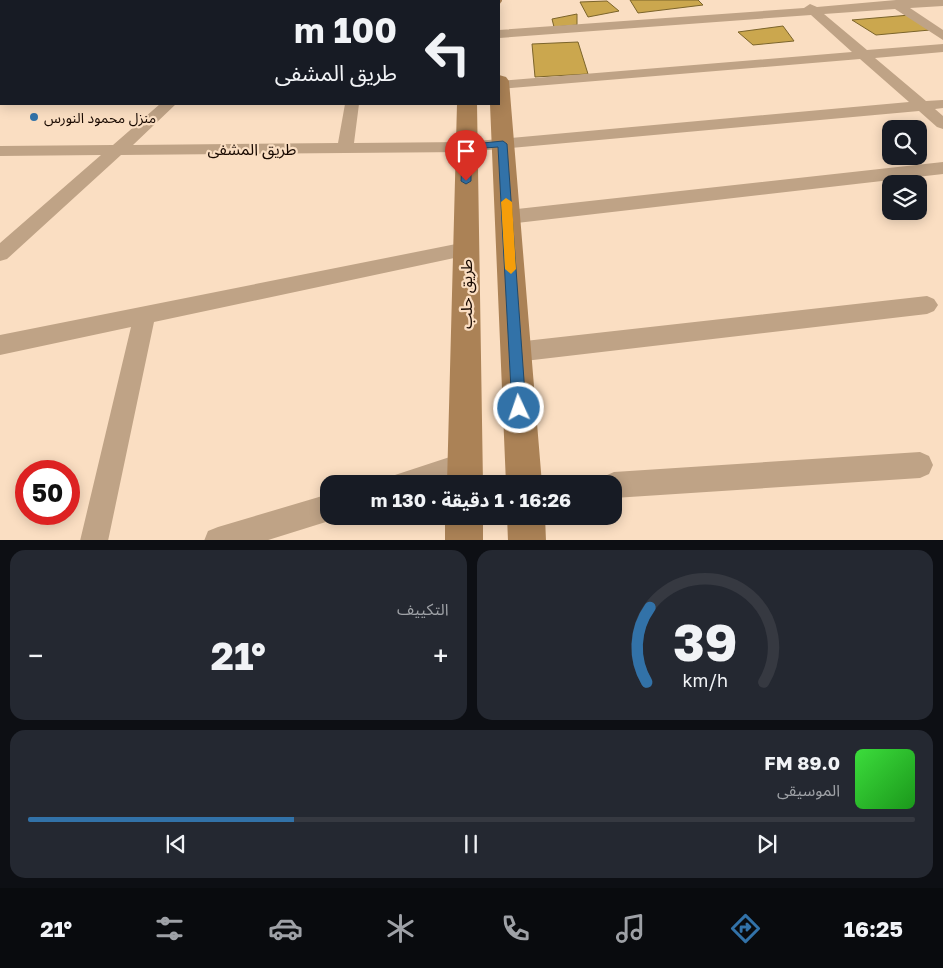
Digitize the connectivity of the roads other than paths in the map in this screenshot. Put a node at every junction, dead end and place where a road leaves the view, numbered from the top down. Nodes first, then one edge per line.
1 (801, 0) edge
2 (943, 2) edge
3 (895, 3) edge
4 (816, 13) junction
5 (500, 34) edge
6 (943, 36) edge
7 (943, 48) edge
8 (864, 55) junction
9 (500, 85) edge
10 (500, 100) edge
11 (943, 104) edge
12 (168, 105) edge
13 (352, 105) edge
14 (467, 105) edge
15 (923, 106) junction
16 (943, 124) edge
17 (503, 144) junction
18 (466, 147) junction
19 (345, 148) junction
20 (116, 150) junction
21 (0, 151) edge
22 (943, 168) edge
23 (507, 217) junction
24 (466, 249) junction
25 (0, 254) edge
26 (927, 305) dead end
27 (144, 317) junction
28 (0, 345) edge
29 (516, 352) junction
30 (920, 465) dead end
31 (465, 474) edge
32 (523, 475) edge
33 (622, 484) edge
34 (320, 510) edge
35 (464, 525) edge
36 (527, 525) edge
37 (94, 540) edge
38 (218, 540) edge
39 (464, 540) edge
40 (528, 540) edge

1 - 4 street
2 - 3 street
3 - 4 street
3 - 6 street
4 - 5 street
4 - 8 street
7 - 8 street
8 - 9 street
8 - 15 street
10 - 17 main road
11 - 15 street, طريق المشفى
12 - 20 street
13 - 19 street
14 - 18 main road, طريق حلب
15 - 16 street
15 - 17 street, طريق المشفى
17 - 18 street, طريق المشفى
17 - 23 main road
18 - 19 street, طريق المشفى
18 - 24 main road, طريق حلب
19 - 20 street, طريق المشفى
20 - 21 street, طريق المشفى
20 - 25 street
22 - 23 street
23 - 29 main road
24 - 27 street
24 - 31 main road, طريق حلب
26 - 29 street
27 - 28 street
27 - 37 street
29 - 32 main road
30 - 33 street
34 - 38 street
35 - 39 main road
36 - 40 main road

